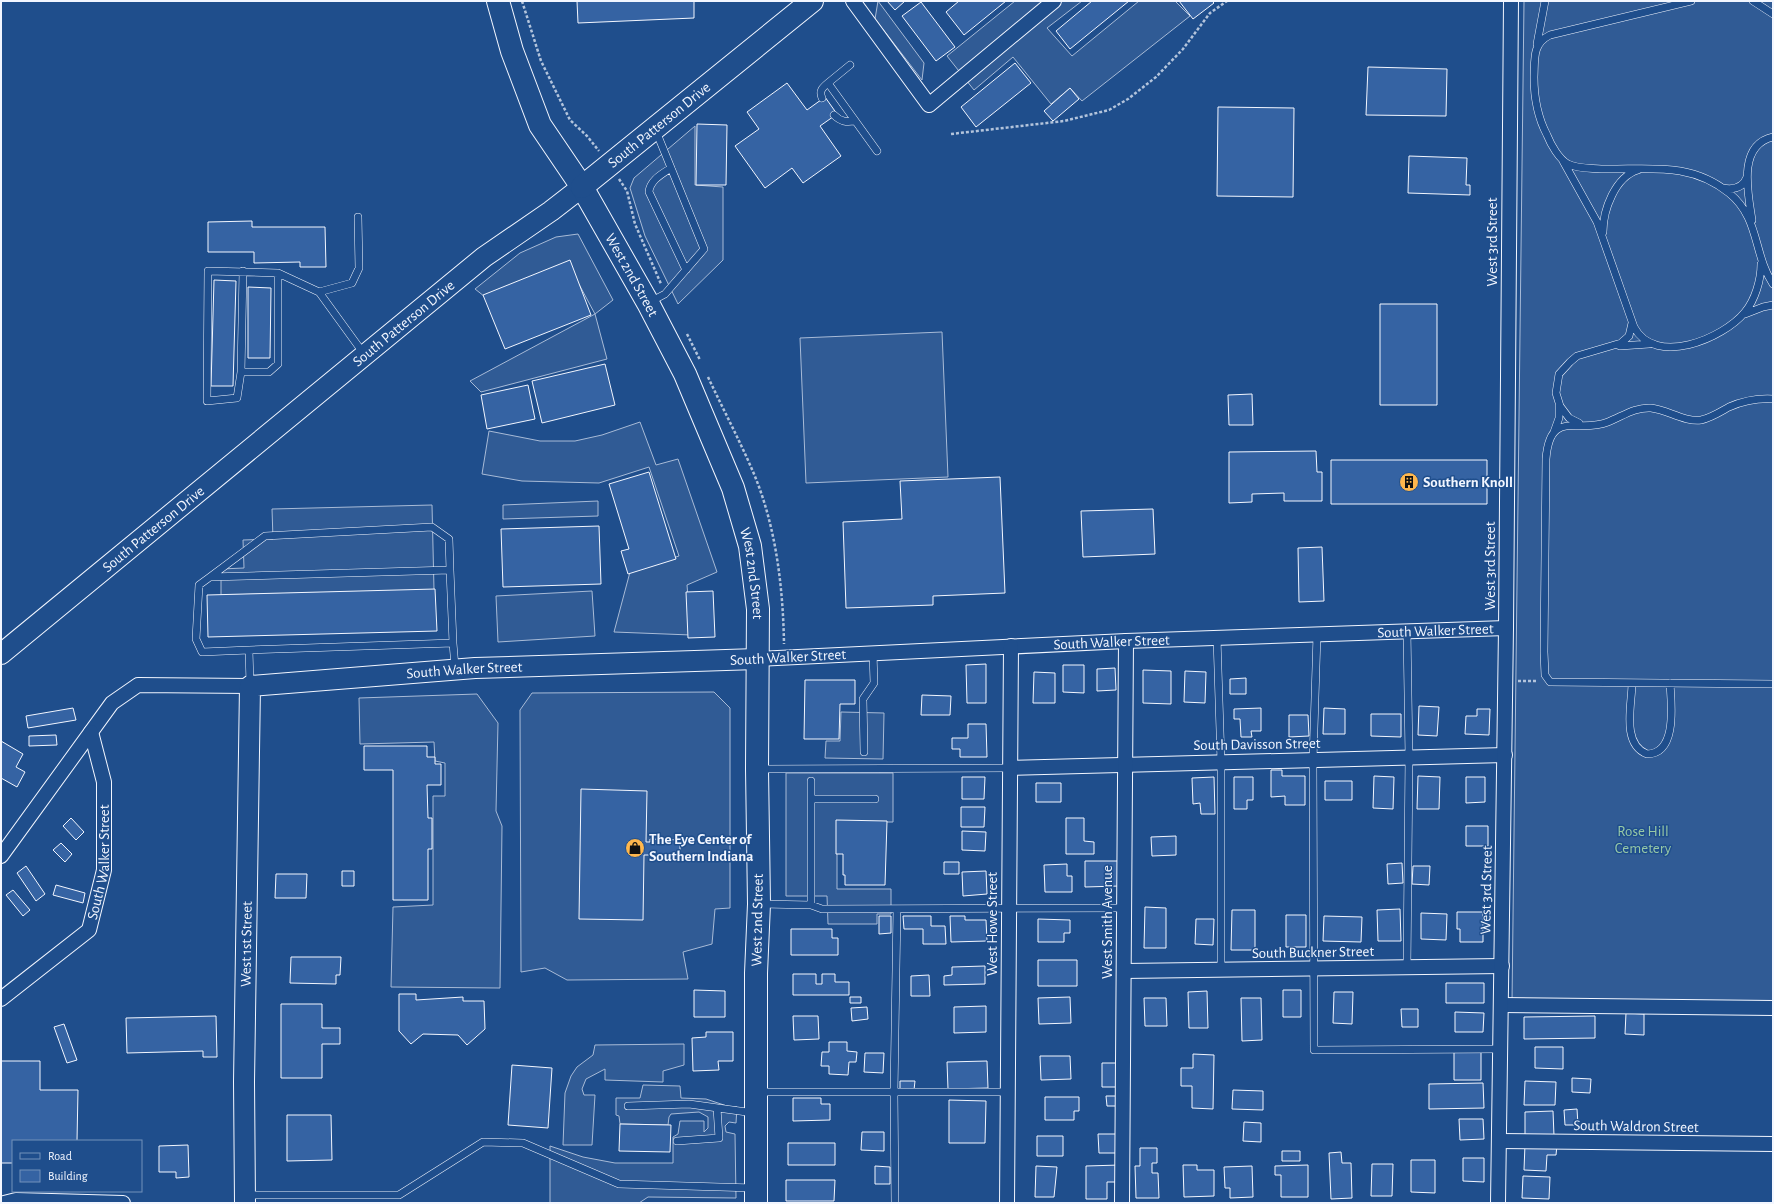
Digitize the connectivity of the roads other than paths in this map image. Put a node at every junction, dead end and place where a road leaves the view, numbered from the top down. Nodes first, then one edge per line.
1 (498, 1) edge
2 (812, 1) edge
3 (853, 1) edge
4 (1054, 1) edge
5 (1511, 1) edge
6 (1545, 1) edge
7 (1691, 1) edge
8 (1753, 1) edge
9 (1773, 14) edge
10 (1536, 48) junction
11 (850, 65) dead end
12 (828, 83) junction
13 (822, 98) dead end
14 (834, 115) dead end
15 (855, 121) junction
16 (654, 128) junction
17 (1773, 137) edge
18 (877, 151) dead end
19 (1562, 160) junction
20 (671, 168) junction
21 (1645, 168) junction
22 (1748, 175) junction
23 (582, 187) junction
24 (1721, 187) junction
25 (358, 217) dead end
26 (1753, 227) junction
27 (1603, 238) junction
28 (1761, 258) junction
29 (686, 270) junction
30 (243, 271) junction
31 (278, 273) junction
32 (1773, 284) edge
33 (319, 292) junction
34 (648, 302) junction
35 (1773, 305) edge
36 (1741, 316) junction
37 (1632, 321) junction
38 (1617, 346) junction
39 (1659, 346) junction
40 (364, 354) junction
41 (241, 372) junction
42 (1773, 399) edge
43 (1558, 401) junction
44 (1582, 424) junction
45 (1552, 434) junction
46 (450, 570) junction
47 (210, 577) junction
48 (1506, 628) junction
49 (1407, 631) junction
50 (1317, 634) junction
51 (1217, 638) junction
52 (1126, 641) junction
53 (453, 643) junction
54 (1011, 646) junction
55 (249, 650) junction
56 (873, 653) junction
57 (1, 654) edge
58 (758, 659) junction
59 (455, 670) junction
60 (1632, 683) junction
61 (1670, 683) junction
62 (1773, 684) edge
63 (250, 686) junction
64 (91, 732) junction
65 (864, 752) dead end
66 (1505, 755) junction
67 (1409, 757) junction
68 (1313, 760) junction
69 (1221, 762) junction
70 (1125, 765) junction
71 (1010, 768) junction
72 (757, 769) junction
73 (811, 781) dead end
74 (812, 799) junction
75 (874, 799) dead end
76 (1, 856) edge
77 (759, 904) junction
78 (811, 905) junction
79 (1124, 908) junction
80 (898, 909) junction
81 (1009, 909) junction
82 (1502, 966) junction
83 (1407, 967) junction
84 (1313, 968) junction
85 (1221, 970) junction
86 (1124, 971) junction
87 (1, 999) edge
88 (1501, 1005) junction
89 (1773, 1008) edge
90 (1500, 1049) junction
91 (894, 1092) junction
92 (1008, 1092) junction
93 (756, 1102) junction
94 (628, 1106) dead end
95 (717, 1108) junction
96 (677, 1141) dead end
97 (1499, 1141) junction
98 (1773, 1144) edge
99 (756, 1195) edge
100 (245, 1199) edge
101 (4, 1203) edge
102 (123, 1203) edge
103 (895, 1203) edge
104 (1007, 1203) edge
105 (1122, 1203) edge
106 (1498, 1203) edge

1 - 23 main road, West 2nd Street
2 - 16 main road, South Patterson Drive
3 - 4 street
5 - 48 street, West 3rd Street
6 - 10 lane
7 - 10 lane
8 - 9 lane
10 - 19 lane
11 - 12 lane
12 - 13 lane
12 - 15 lane
14 - 15 lane
15 - 18 lane
16 - 20 lane
16 - 23 main road, South Patterson Drive
17 - 22 lane
19 - 21 lane
19 - 27 lane
20 - 29 lane
20 - 29 lane
21 - 24 lane
21 - 27 lane
22 - 24 lane
22 - 26 lane
23 - 34 main road, West 2nd Street
23 - 40 street, South Patterson Drive
24 - 26 lane
25 - 33 lane
26 - 28 lane
27 - 37 lane
28 - 32 lane
28 - 36 lane
29 - 34 lane
30 - 31 lane
30 - 41 lane
30 - 41 lane
31 - 33 lane
31 - 41 lane
33 - 40 lane
34 - 58 main road, West 2nd Street
35 - 36 lane
36 - 39 lane
37 - 38 lane
37 - 39 lane
38 - 39 lane
38 - 43 lane
40 - 57 street, South Patterson Drive
42 - 44 lane
43 - 44 lane
43 - 45 lane
44 - 45 lane
45 - 60 lane
46 - 47 lane
46 - 47 lane
46 - 53 lane
47 - 55 lane
48 - 49 street, South Walker Street
48 - 66 street, West 3rd Street
49 - 50 street, South Walker Street
49 - 67 lane
50 - 51 street, South Walker Street
50 - 68 lane
51 - 52 street, South Walker Street
51 - 69 lane
52 - 54 street, South Walker Street
52 - 70 street, West Smith Avenue
53 - 55 lane
53 - 59 lane
54 - 56 street, South Walker Street
54 - 71 street, West Howe Street
55 - 63 lane
56 - 58 street, South Walker Street
56 - 65 lane
58 - 59 street, South Walker Street
58 - 72 main road, West 2nd Street
59 - 63 street, South Walker Street
60 - 61 lane
60 - 61 lane
61 - 62 lane
63 - 64 street, South Walker Street
63 - 100 street, West 1st Street
64 - 76 street, South Walker Street
64 - 87 street, South Walker Street
66 - 67 street, South Davisson Street
66 - 82 street, West 3rd Street
67 - 68 street, South Davisson Street
67 - 83 lane
68 - 69 street, South Davisson Street
68 - 84 lane
69 - 70 street, South Davisson Street
69 - 85 lane
70 - 71 street, South Davisson Street
70 - 79 street, West Smith Avenue
71 - 72 lane
71 - 81 street, West Howe Street
72 - 77 main road, West 2nd Street
73 - 74 lane
74 - 75 lane
74 - 78 lane
77 - 78 lane
77 - 93 main road, West 2nd Street
78 - 80 lane
79 - 81 lane
79 - 86 street, West Smith Avenue
80 - 81 lane
80 - 91 lane
81 - 92 street, West Howe Street
82 - 83 street, South Buckner Street
82 - 88 street, West 3rd Street
83 - 84 street, South Buckner Street
84 - 85 street, South Buckner Street
84 - 90 lane
85 - 86 street, South Buckner Street
86 - 105 street, West Smith Avenue
88 - 89 street
88 - 90 street, West 3rd Street
90 - 97 street, West 3rd Street
91 - 92 lane
91 - 93 lane
91 - 103 lane
92 - 104 street, West Howe Street
93 - 95 lane
93 - 99 main road, West 2nd Street
94 - 95 lane
95 - 96 lane
97 - 98 street, South Waldron Street
97 - 106 street, West 3rd Street
99 - 100 lane
101 - 102 street

